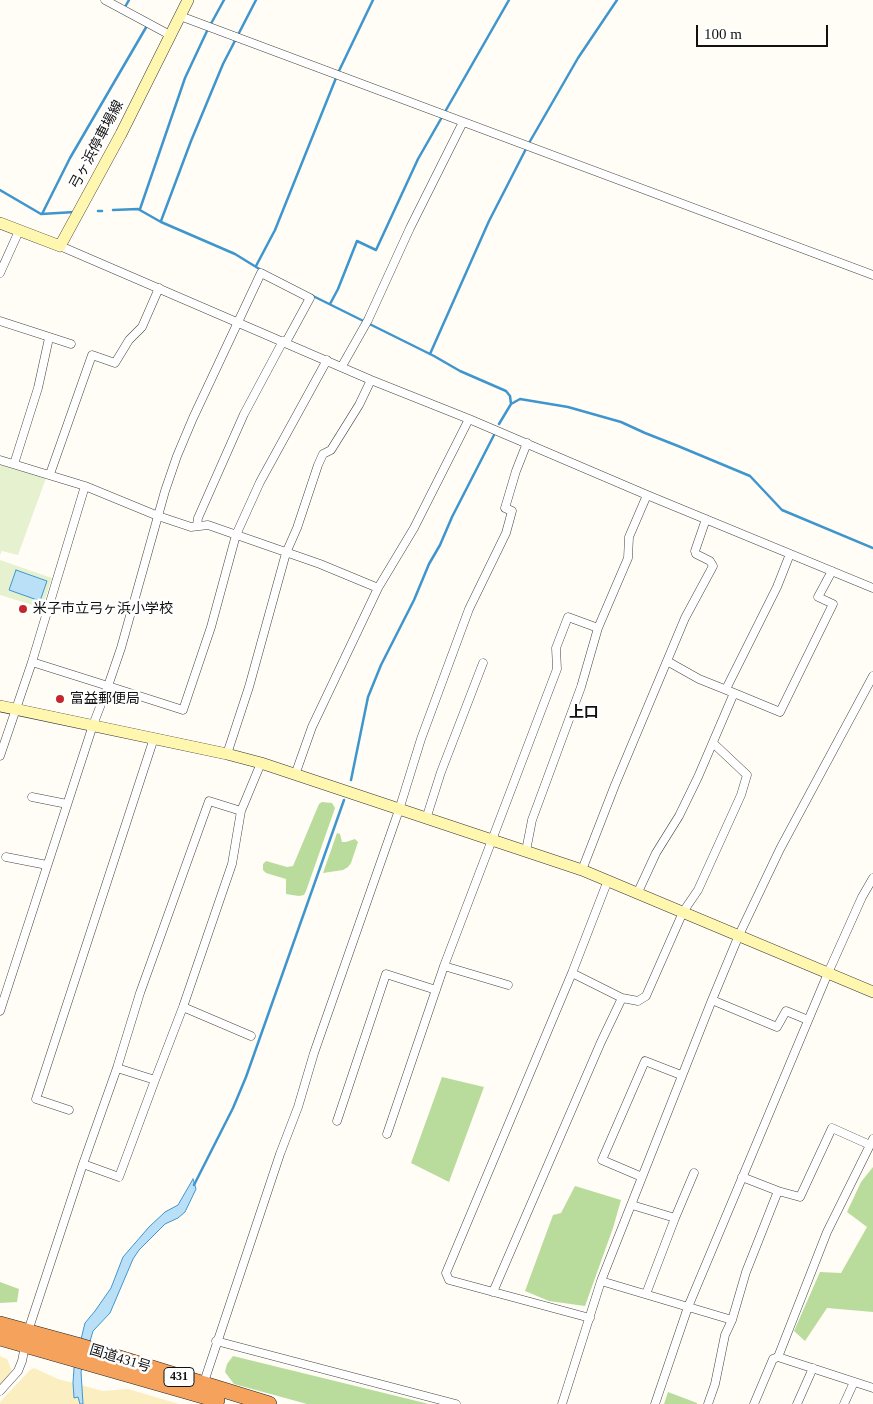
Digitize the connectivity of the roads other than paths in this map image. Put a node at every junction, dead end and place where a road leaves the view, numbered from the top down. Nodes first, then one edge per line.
1 (105, 0) edge
2 (188, 0) edge
3 (180, 16) junction
4 (170, 35) junction
5 (463, 122) junction
6 (0, 223) edge
7 (19, 231) junction
8 (60, 246) junction
9 (0, 273) edge
10 (873, 275) edge
11 (159, 288) junction
12 (0, 321) edge
13 (238, 322) junction
14 (49, 338) junction
15 (285, 342) junction
16 (71, 344) dead end
17 (327, 360) junction
18 (342, 366) junction
19 (371, 380) junction
20 (469, 419) junction
21 (527, 444) junction
22 (0, 460) edge
23 (14, 464) junction
24 (50, 474) junction
25 (85, 486) junction
26 (647, 495) junction
27 (158, 516) junction
28 (706, 519) junction
29 (197, 525) junction
30 (236, 535) junction
31 (286, 553) junction
32 (790, 554) junction
33 (832, 571) junction
34 (378, 588) junction
35 (873, 588) edge
36 (598, 628) junction
37 (667, 661) junction
38 (32, 662) junction
39 (483, 663) dead end
40 (873, 676) edge
41 (108, 686) junction
42 (730, 691) junction
43 (0, 706) edge
44 (16, 709) junction
45 (93, 725) junction
46 (154, 738) junction
47 (713, 743) junction
48 (227, 754) junction
49 (0, 756) edge
50 (261, 763) junction
51 (295, 775) junction
52 (32, 797) dead end
53 (68, 804) junction
54 (399, 810) junction
55 (241, 811) junction
56 (426, 818) junction
57 (493, 840) junction
58 (526, 851) junction
59 (6, 857) dead end
60 (48, 866) junction
61 (582, 870) junction
62 (873, 878) edge
63 (608, 880) junction
64 (638, 892) junction
65 (683, 912) junction
66 (739, 935) junction
67 (444, 966) junction
68 (572, 973) junction
69 (828, 973) junction
70 (508, 985) dead end
71 (436, 990) junction
72 (873, 992) edge
73 (3, 993) edge
74 (622, 998) junction
75 (712, 1000) junction
76 (183, 1007) junction
77 (0, 1011) edge
78 (808, 1020) junction
79 (251, 1036) dead end
80 (117, 1068) junction
81 (681, 1075) junction
82 (155, 1080) junction
83 (69, 1110) dead end
84 (337, 1121) dead end
85 (387, 1134) dead end
86 (872, 1142) edge
87 (83, 1164) junction
88 (694, 1173) dead end
89 (642, 1177) junction
90 (742, 1177) junction
91 (778, 1192) junction
92 (632, 1205) junction
93 (675, 1218) junction
94 (601, 1281) junction
95 (493, 1292) junction
96 (646, 1294) junction
97 (688, 1307) junction
98 (590, 1318) junction
99 (732, 1320) junction
100 (0, 1324) edge
101 (0, 1338) edge
102 (26, 1338) junction
103 (216, 1341) junction
104 (81, 1354) junction
105 (778, 1357) junction
106 (813, 1368) junction
107 (854, 1382) junction
108 (203, 1385) junction
109 (873, 1388) edge
110 (0, 1391) edge
111 (231, 1404) edge
112 (269, 1404) edge
113 (456, 1404) edge
114 (562, 1404) edge
115 (655, 1404) edge
116 (708, 1404) edge
117 (754, 1404) edge
118 (797, 1404) edge
119 (844, 1404) edge

1 - 4 street
2 - 3 street, 弓ヶ浜停車場線
3 - 4 street, 弓ヶ浜停車場線
3 - 5 street
4 - 8 street, 弓ヶ浜停車場線
5 - 10 street
5 - 18 street
6 - 7 street
7 - 8 street
7 - 9 street
8 - 11 street
11 - 13 street
11 - 24 street
12 - 14 street
13 - 15 street
13 - 15 street
13 - 27 street
14 - 16 street
14 - 23 street
15 - 17 street
15 - 29 street
17 - 18 street
17 - 30 street
18 - 19 street
19 - 20 street
19 - 31 street
20 - 21 street
20 - 34 street
21 - 26 street
21 - 54 street
22 - 23 street
23 - 24 street
24 - 25 street
25 - 27 street
25 - 38 street
26 - 28 street
26 - 36 street
27 - 29 street
27 - 41 street
28 - 32 street
28 - 37 street
29 - 30 street
30 - 31 street
30 - 41 street
31 - 34 street
31 - 48 street
32 - 33 street
32 - 42 street
33 - 35 street
33 - 42 street
34 - 51 street
36 - 57 street
36 - 58 street
37 - 42 street
37 - 61 street
38 - 41 street
38 - 44 street
39 - 56 street
40 - 66 street
41 - 45 street
42 - 47 street
43 - 44 street
44 - 45 street
44 - 49 street
45 - 46 street
45 - 53 street
46 - 48 street
46 - 83 street
47 - 64 street
47 - 65 street
48 - 50 street
50 - 51 street
50 - 55 street
51 - 54 street
52 - 53 street
53 - 60 street
54 - 56 street
54 - 103 street
55 - 76 street
55 - 80 street
56 - 57 street
57 - 58 street
57 - 67 street
58 - 61 street
59 - 60 street
60 - 73 street
61 - 63 street
62 - 69 street
63 - 64 street
63 - 68 street
64 - 65 street
65 - 66 street
65 - 74 street
66 - 69 street
66 - 75 street
67 - 70 street
67 - 71 street
68 - 74 street
68 - 95 street
69 - 72 street
69 - 78 street
71 - 84 street
71 - 85 street
73 - 77 street
74 - 95 street
75 - 78 street
75 - 81 street
76 - 79 street
76 - 82 street
78 - 90 street
80 - 82 street
80 - 87 street
81 - 89 street
81 - 89 street
82 - 87 street
86 - 91 street
86 - 105 street
87 - 102 street
88 - 93 street
89 - 92 street
90 - 91 street
90 - 97 street
91 - 99 street
92 - 93 street
92 - 94 street
93 - 96 street
94 - 96 street
94 - 98 street
95 - 98 street
96 - 97 street
97 - 99 street
97 - 115 street
98 - 114 street
99 - 116 street
100 - 102 highway, 国道431号 / 431
101 - 102 highway, 国道431号 / 431
102 - 104 highway, 国道431号 / 431
102 - 110 street
103 - 108 street
103 - 113 street
104 - 108 highway, 国道431号 / 431
104 - 111 highway, 国道431号 / 431
105 - 106 street
105 - 117 street
106 - 107 street
106 - 118 street
107 - 109 street
107 - 119 street
108 - 112 highway, 国道431号 / 431

